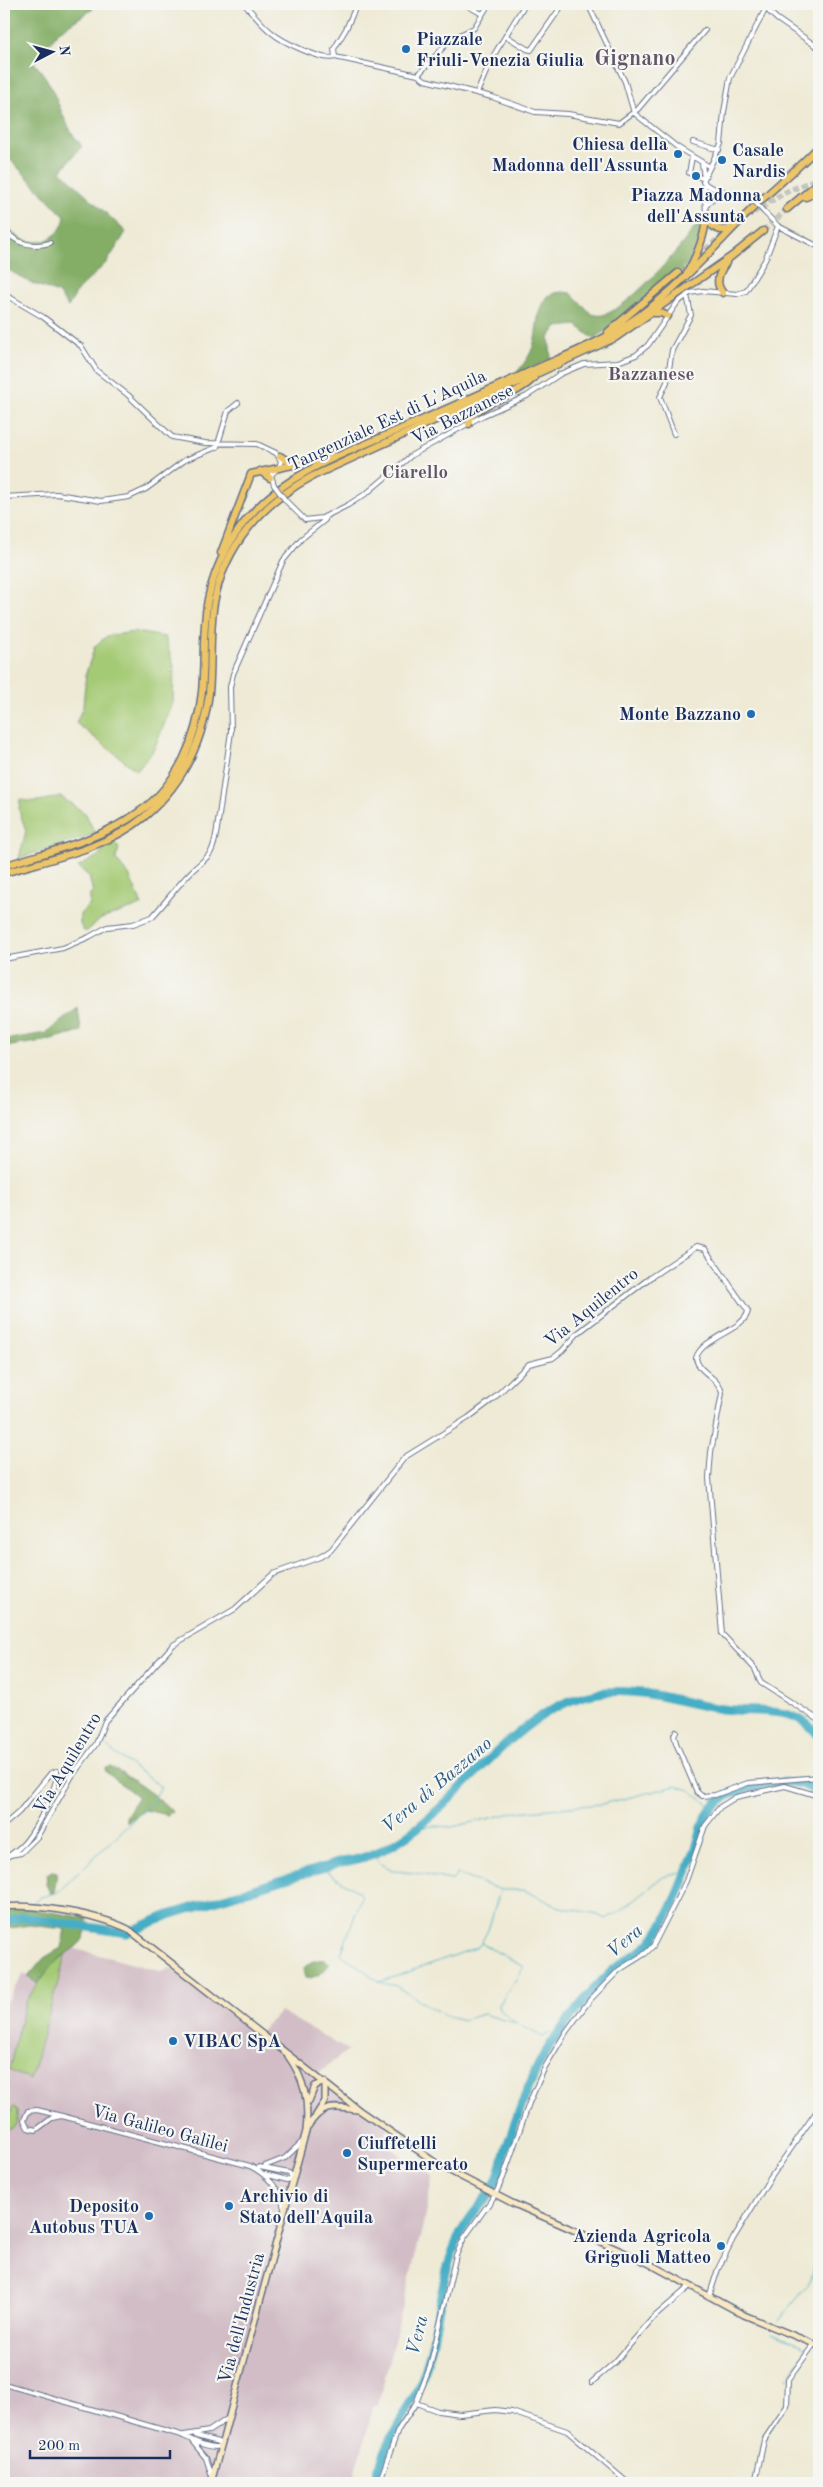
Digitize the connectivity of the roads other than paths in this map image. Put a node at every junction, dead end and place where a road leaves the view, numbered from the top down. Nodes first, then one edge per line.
1 (245, 4) edge
2 (357, 4) edge
3 (465, 4) edge
4 (489, 4) edge
5 (526, 4) edge
6 (563, 4) edge
7 (588, 4) edge
8 (766, 6) edge
9 (482, 14) junction
10 (705, 30) dead end
11 (506, 36) junction
12 (816, 46) dead end
13 (335, 57) junction
14 (418, 74) junction
15 (477, 93) junction
16 (634, 113) junction
17 (693, 142) dead end
18 (818, 148) edge
19 (719, 150) junction
20 (692, 158) junction
21 (702, 163) junction
22 (710, 167) junction
23 (704, 181) junction
24 (819, 182) edge
25 (819, 191) edge
26 (726, 193) junction
27 (798, 200) junction
28 (787, 209) tunnel mouth
29 (706, 212) junction
30 (778, 226) junction
31 (734, 227) junction
32 (4, 230) edge
33 (762, 231) tunnel mouth
34 (50, 243) dead end
35 (819, 247) edge
36 (732, 256) junction
37 (678, 273) tunnel mouth
38 (682, 281) junction
39 (723, 293) junction
40 (4, 294) edge
41 (687, 295) junction
42 (650, 314) junction
43 (668, 316) junction
44 (591, 344) junction
45 (537, 375) junction
46 (238, 402) dead end
47 (468, 424) junction
48 (674, 434) dead end
49 (218, 444) junction
50 (345, 453) junction
51 (280, 456) junction
52 (295, 465) junction
53 (278, 468) junction
54 (259, 471) junction
55 (272, 482) junction
56 (4, 497) edge
57 (326, 517) junction
58 (215, 576) junction
59 (4, 866) edge
60 (4, 873) edge
61 (4, 959) edge
62 (819, 1720) edge
63 (676, 1731) dead end
64 (819, 1777) edge
65 (819, 1796) edge
66 (4, 1825) edge
67 (10, 1855) junction
68 (4, 1859) edge
69 (4, 1894) edge
70 (5, 1906) edge
71 (283, 2049) junction
72 (325, 2082) junction
73 (308, 2108) junction
74 (819, 2108) edge
75 (359, 2110) junction
76 (316, 2115) junction
77 (62, 2116) junction
78 (306, 2130) junction
79 (304, 2138) junction
80 (258, 2169) junction
81 (293, 2178) junction
82 (495, 2195) junction
83 (284, 2212) junction
84 (690, 2286) junction
85 (709, 2297) junction
86 (817, 2345) edge
87 (592, 2382) dead end
88 (4, 2383) edge
89 (416, 2403) junction
90 (229, 2416) junction
91 (189, 2437) junction
92 (222, 2446) junction
93 (212, 2482) edge
94 (379, 2483) edge
95 (628, 2483) edge
96 (658, 2483) edge
97 (690, 2483) edge
98 (755, 2483) edge

1 - 13 street
2 - 13 street
3 - 9 street
4 - 9 street
5 - 11 street
6 - 11 street
7 - 16 street
8 - 12 street
8 - 19 street
9 - 14 street
10 - 16 street
11 - 15 street
13 - 14 street
14 - 15 street
15 - 16 street
16 - 20 street
17 - 19 street
18 - 31 highway, Tangenziale Est di L'Aquila
19 - 22 street
20 - 21 street
20 - 23 street
21 - 22 street
21 - 23 street
22 - 23 street
23 - 26 street
23 - 29 street
24 - 27 highway
25 - 27 highway
26 - 29 street
26 - 30 street, bridge
27 - 28 highway
29 - 31 highway
29 - 38 highway
30 - 35 street
30 - 39 street
31 - 38 highway, Tangenziale Est di L'Aquila
32 - 34 street
33 - 36 highway, Tangenziale Est di L'Aquila
36 - 39 highway
36 - 42 highway, Tangenziale Est di L'Aquila
37 - 44 highway
38 - 44 highway, Tangenziale Est di L'Aquila
39 - 41 street
40 - 49 street
41 - 43 street, Via Bazzanese
41 - 48 street
42 - 43 highway
42 - 45 highway, Tangenziale Est di L'Aquila
43 - 47 street, Via Bazzanese
44 - 50 highway, Tangenziale Est di L'Aquila
45 - 47 highway
45 - 60 highway, Tangenziale Est di L'Aquila
46 - 49 street
47 - 57 street, Via Bazzanese
49 - 51 street
49 - 56 street
50 - 52 highway
50 - 58 highway, Tangenziale Est di L'Aquila
51 - 52 highway
51 - 53 street
52 - 53 highway
53 - 54 highway
53 - 55 street
54 - 55 highway
54 - 58 highway
55 - 57 street, Via Bazzanese, bridge
57 - 61 street
58 - 59 highway, Tangenziale Est di L'Aquila
62 - 67 street, Via Aquilentro
63 - 64 street
65 - 82 street
66 - 67 street
67 - 68 street
69 - 70 street
70 - 71 main road
71 - 72 main road
71 - 73 main road, Via dell'Industria
72 - 73 main road, Via dell'Industria
72 - 75 main road
72 - 76 main road, Via dell'Industria
73 - 78 main road, Via dell'Industria
74 - 85 street
75 - 76 main road
75 - 82 main road
76 - 78 main road, Via dell'Industria
77 - 77 street, Via Galileo Galilei
77 - 80 street, Via Galileo Galilei
78 - 79 main road, Via dell'Industria
79 - 80 street
79 - 81 main road, Via dell'Industria
80 - 81 street, Via Galileo Galilei
80 - 81 street, Via Galileo Galilei
80 - 83 street, Via Galileo Galilei
81 - 83 main road, Via dell'Industria
82 - 84 main road
82 - 89 street
83 - 90 main road, Via dell'Industria
84 - 85 main road
84 - 87 street
85 - 86 main road
86 - 98 street
88 - 91 street
89 - 94 street
89 - 95 street
90 - 91 street
90 - 92 main road, Via dell'Industria
91 - 92 street
91 - 93 street
92 - 93 main road, Via dell'Industria
96 - 97 street

